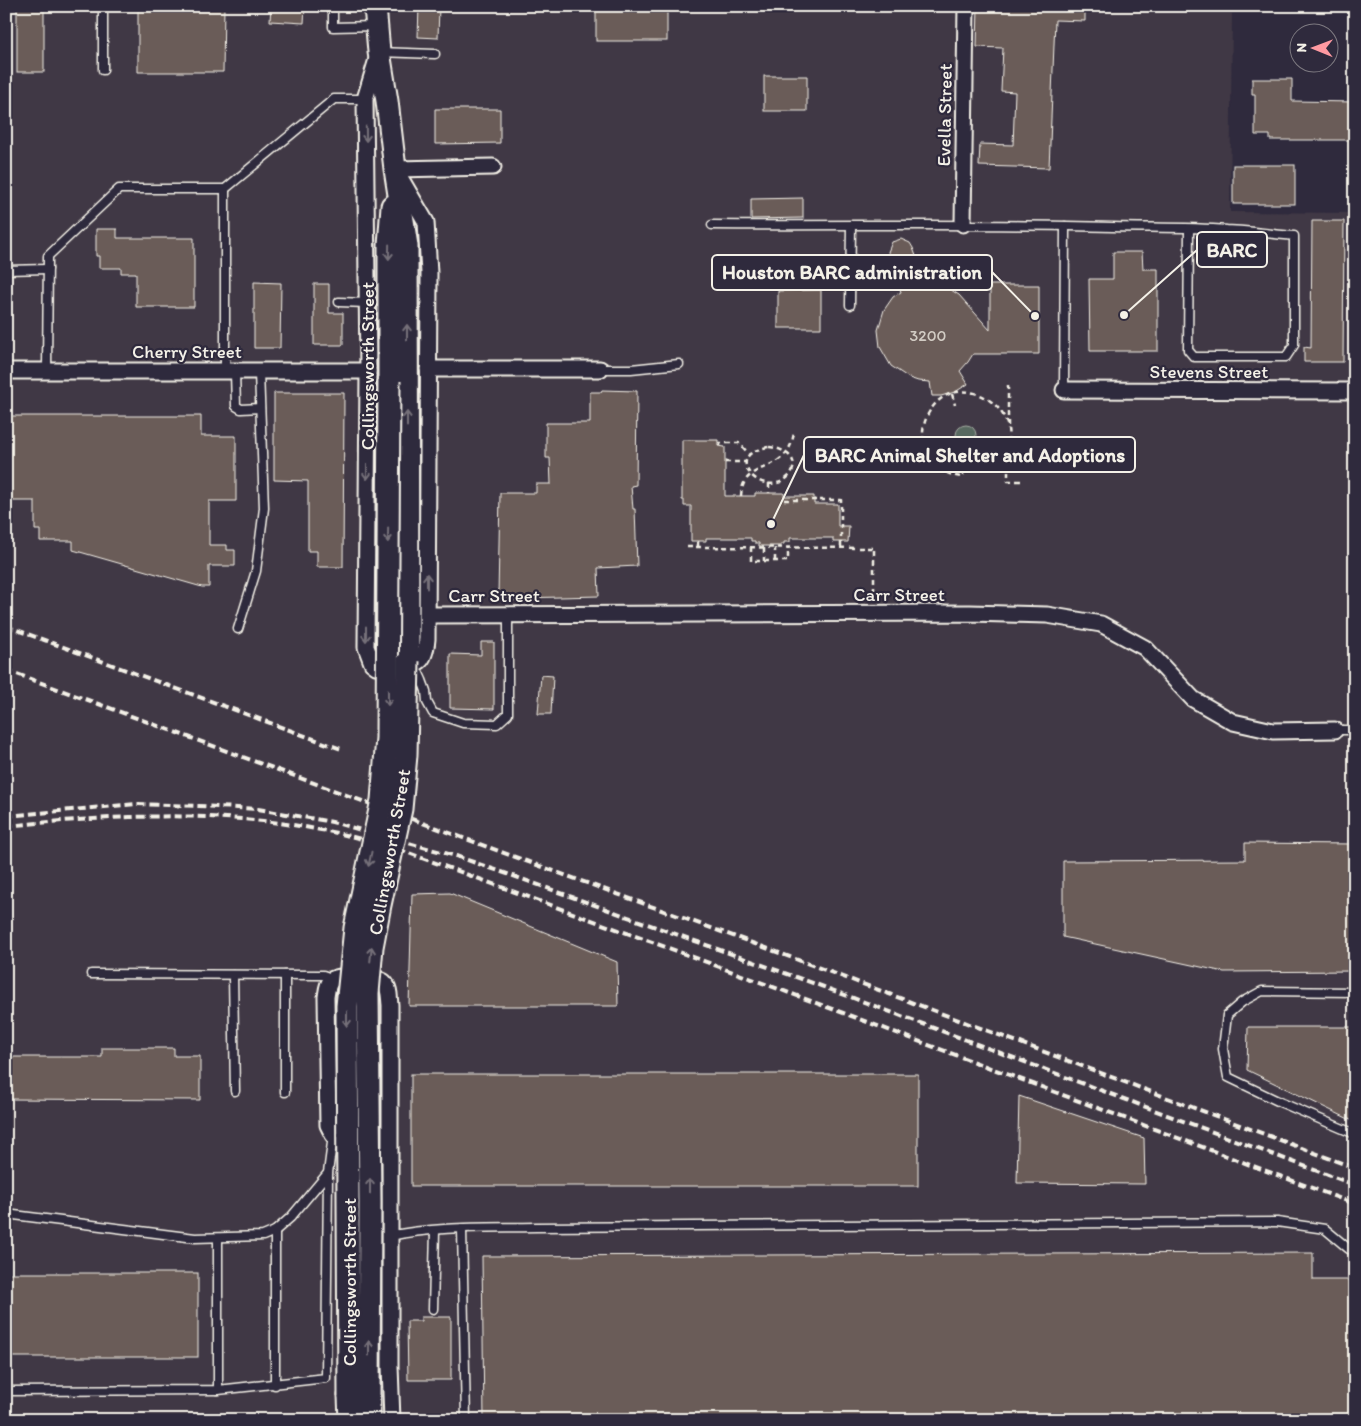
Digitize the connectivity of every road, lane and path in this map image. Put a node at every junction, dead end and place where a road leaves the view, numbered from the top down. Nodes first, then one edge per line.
1 (103, 6) edge
2 (333, 6) edge
3 (966, 6) edge
4 (375, 16) edge
5 (379, 52) junction
6 (435, 54) dead end
7 (103, 70) dead end
8 (366, 99) junction
9 (493, 166) dead end
10 (395, 168) junction
11 (225, 189) junction
12 (962, 224) junction
13 (712, 225) dead end
14 (851, 226) junction
15 (1065, 226) junction
16 (1189, 229) junction
17 (48, 269) junction
18 (6, 270) edge
19 (339, 302) dead end
20 (368, 302) junction
21 (850, 305) dead end
22 (679, 364) dead end
23 (428, 369) junction
24 (600, 369) joint
25 (6, 371) edge
26 (47, 371) junction
27 (230, 371) junction
28 (368, 371) junction
29 (259, 372) junction
30 (1008, 384) dead end
31 (1064, 390) joint
32 (1355, 391) edge
33 (952, 394) junction
34 (955, 404) dead end
35 (260, 408) junction
36 (1008, 429) junction
37 (794, 432) dead end
38 (1008, 437) junction
39 (720, 446) dead end
40 (788, 452) junction
41 (749, 454) junction
42 (725, 462) dead end
43 (746, 462) junction
44 (963, 462) dead end
45 (987, 469) dead end
46 (750, 475) junction
47 (1022, 481) dead end
48 (769, 483) junction
49 (769, 493) dead end
50 (740, 496) dead end
51 (784, 500) dead end
52 (698, 541) dead end
53 (687, 547) dead end
54 (698, 547) junction
55 (751, 547) junction
56 (764, 548) junction
57 (776, 548) junction
58 (788, 548) junction
59 (841, 548) junction
60 (764, 561) junction
61 (775, 561) junction
62 (874, 594) dead end
63 (427, 615) junction
64 (508, 615) junction
65 (238, 629) dead end
66 (415, 665) junction
67 (1335, 730) joint
68 (1355, 730) edge
69 (91, 974) dead end
70 (233, 975) junction
71 (285, 975) junction
72 (334, 979) junction
73 (1355, 992) edge
74 (235, 1090) dead end
75 (285, 1092) dead end
76 (1355, 1134) edge
77 (333, 1135) junction
78 (389, 1154) junction
79 (328, 1173) junction
80 (6, 1214) edge
81 (462, 1229) junction
82 (275, 1231) junction
83 (435, 1231) junction
84 (390, 1236) junction
85 (218, 1238) junction
86 (1355, 1251) edge
87 (433, 1309) dead end
88 (275, 1385) junction
89 (218, 1390) junction
90 (6, 1391) edge
91 (359, 1397) junction
92 (350, 1420) edge
93 (369, 1420) edge
94 (392, 1420) edge
95 (466, 1420) edge

1 - 7 lane
2 - 4 lane
3 - 12 street, Evella Street
4 - 5 main road, Collingsworth Street
5 - 6 lane
5 - 8 street, Collingsworth Street
5 - 10 main road, Collingsworth Street
8 - 11 lane
8 -> 20 street, Collingsworth Street
9 - 10 street
10 - 23 street, Collingsworth Street
10 - 91 main road, Collingsworth Street, bridge
11 - 17 lane
11 - 27 lane
12 - 14 lane
12 - 15 lane
13 - 14 lane
14 - 21 lane
15 - 16 lane
15 - 31 lane
16 - 16 lane
17 - 18 lane
17 - 26 lane
19 - 20 lane
20 - 28 street, Collingsworth Street
22 - 24 lane
23 - 24 street
63 -> 23 street, Collingsworth Street
25 - 26 street, Cherry Street
26 - 27 street, Cherry Street
27 - 29 street, Cherry Street
27 - 35 lane
28 - 29 street, Cherry Street
28 -> 66 street, Collingsworth Street
29 - 35 lane
30 - 36 path
31 - 32 street, Stevens Street
33 - 34 path
33 - 36 path
33 - 44 path
35 - 65 lane
36 - 38 path
37 - 40 path
38 - 45 path
38 - 47 path
39 - 41 path
40 - 41 path
40 - 46 path
40 - 48 path
41 - 43 path
42 - 43 path
43 - 46 path
46 - 48 path
46 - 50 path
48 - 49 path
51 - 59 path
52 - 54 path
53 - 54 path
54 - 55 path
55 - 56 path
55 - 60 path
56 - 57 path
56 - 60 path
57 - 58 path
57 - 61 path
58 - 59 path
58 - 61 path
59 - 62 path
60 - 61 path
63 - 64 street, Carr Street
63 - 66 street, Collingsworth Street
64 - 66 lane
64 - 67 street, Carr Street
67 - 68 lane
69 - 70 lane
70 - 71 lane
70 - 74 lane
71 - 72 lane
71 - 75 lane
72 - 77 street
72 - 78 street
73 - 76 lane
77 - 78 street
77 - 79 lane
78 - 84 street
79 - 82 lane
79 - 88 lane
80 - 85 lane
81 - 83 lane
81 - 86 lane
81 - 95 lane
82 - 85 lane
82 - 88 lane
83 - 84 lane
83 - 87 lane
84 - 94 street
85 - 89 lane
88 - 89 lane
89 - 90 lane
91 - 92 main road, Collingsworth Street
91 - 93 main road, Collingsworth Street

